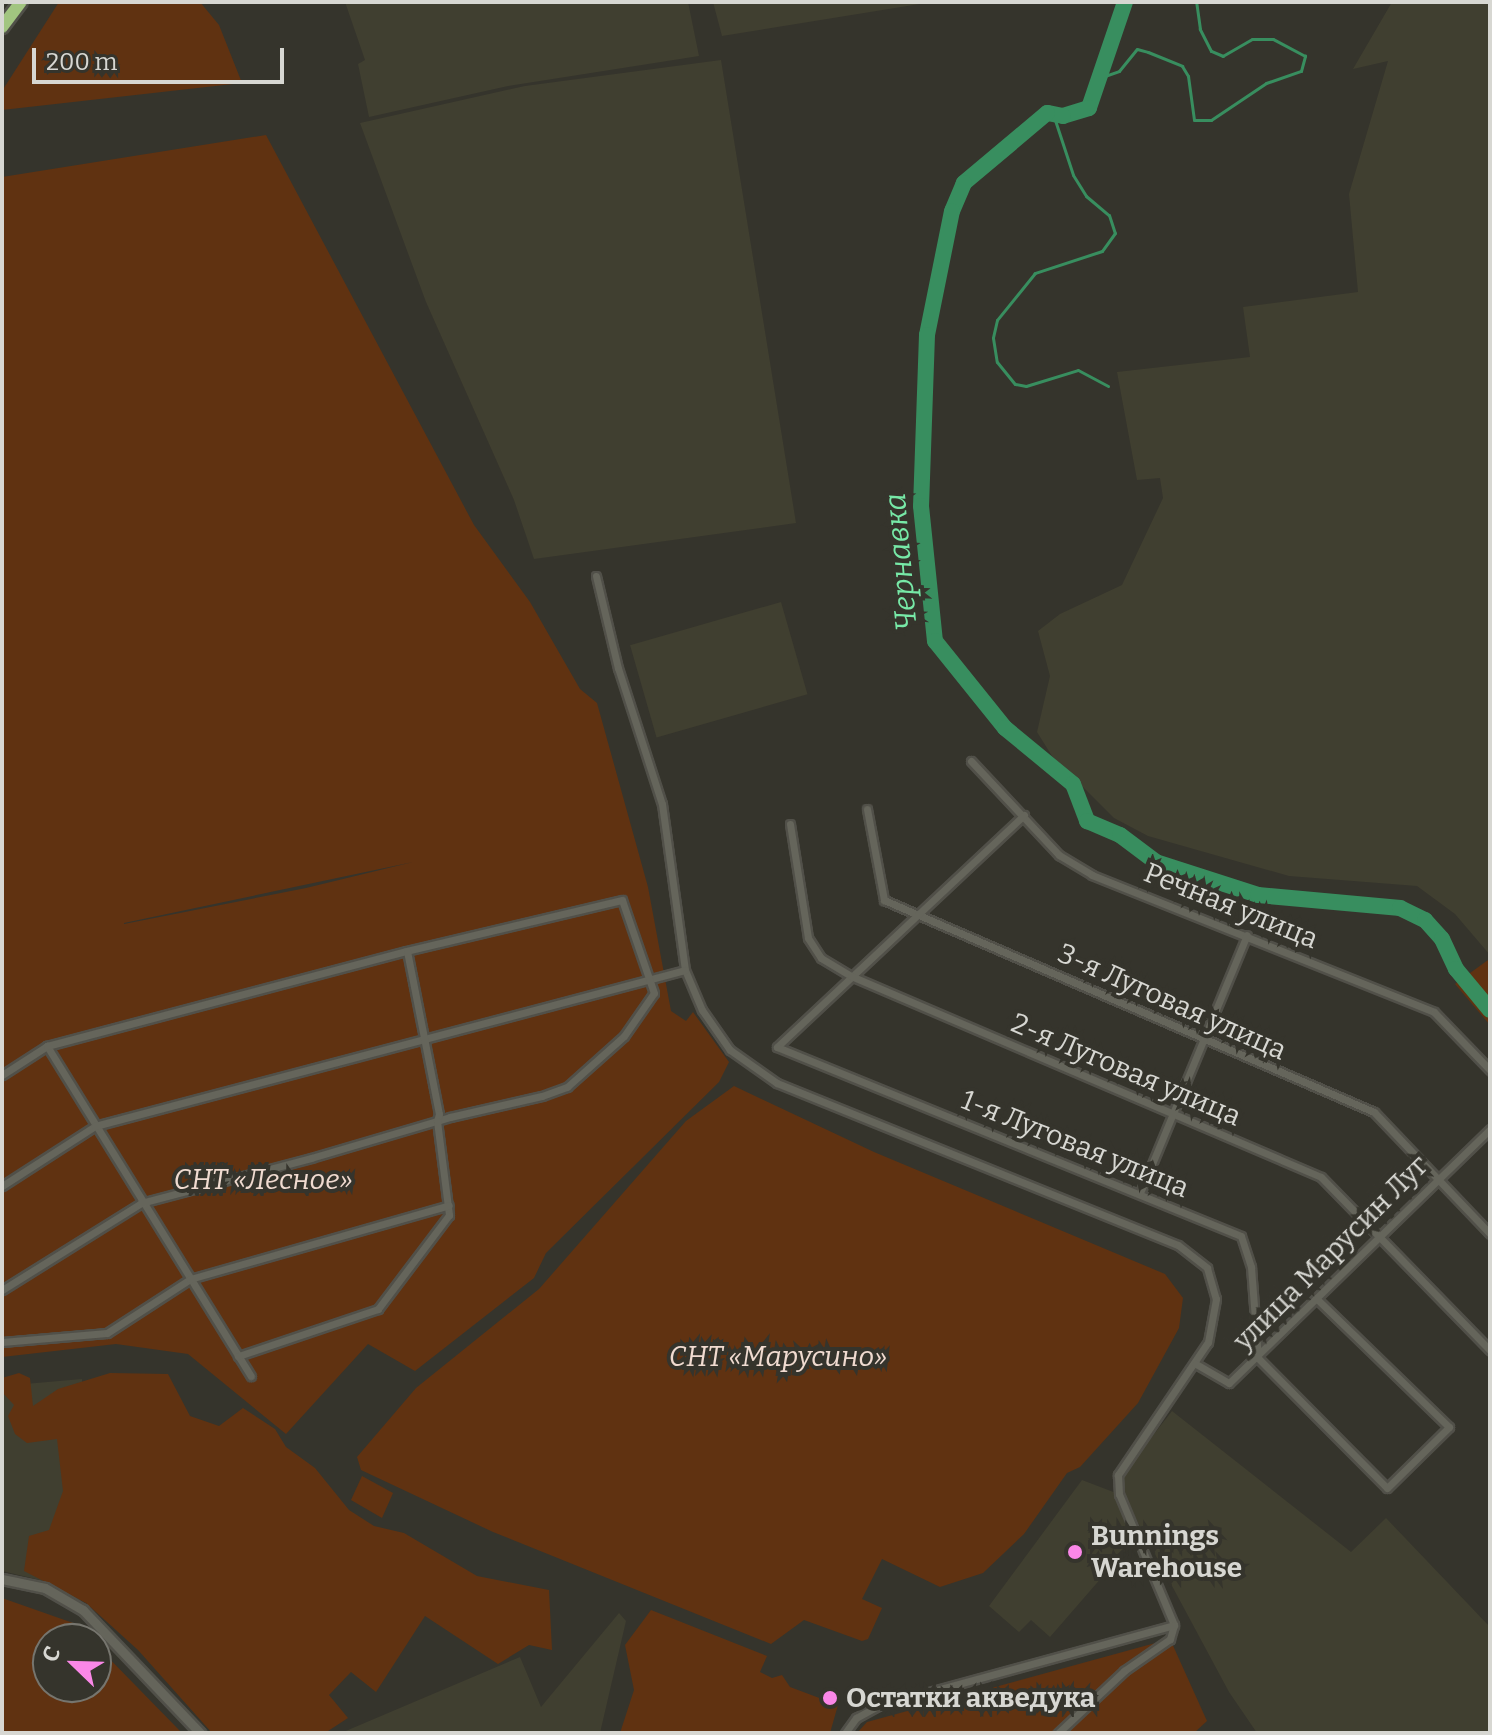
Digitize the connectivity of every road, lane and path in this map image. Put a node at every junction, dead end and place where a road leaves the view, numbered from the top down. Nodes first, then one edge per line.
1 (21, 2) edge
2 (2, 27) edge
3 (596, 576) dead end
4 (971, 761) dead end
5 (867, 809) dead end
6 (1024, 815) junction
7 (790, 824) dead end
8 (913, 916) junction
9 (1247, 935) junction
10 (407, 951) junction
11 (685, 970) junction
12 (851, 976) junction
13 (653, 981) junction
14 (423, 1040) junction
15 (1202, 1040) junction
16 (47, 1046) junction
17 (1490, 1070) edge
18 (2, 1075) edge
19 (1172, 1113) junction
20 (437, 1121) junction
21 (95, 1126) junction
22 (1490, 1129) edge
23 (1437, 1179) junction
24 (2, 1186) edge
25 (1140, 1193) junction
26 (141, 1203) junction
27 (449, 1205) junction
28 (1490, 1234) edge
29 (1379, 1235) junction
30 (190, 1279) junction
31 (2, 1290) edge
32 (1316, 1298) junction
33 (2, 1342) edge
34 (1490, 1350) edge
35 (238, 1356) junction
36 (1258, 1358) junction
37 (1196, 1364) junction
38 (251, 1376) dead end
39 (2, 1579) edge
40 (1174, 1625) junction
41 (200, 1733) edge
42 (845, 1733) edge
43 (1058, 1733) edge

1 - 2 highway
3 - 11 street
4 - 6 street, Речная улица
5 - 8 street, 3-я Луговая улица
6 - 8 street
6 - 9 street, Речная улица
7 - 12 street, 2-я Луговая улица
8 - 12 street
8 - 15 street, 3-я Луговая улица
9 - 15 street
9 - 17 street, Речная улица
10 - 13 street
10 - 14 street
10 - 16 street
11 - 13 street
11 - 37 street
12 - 19 street, 2-я Луговая улица
12 - 25 street, 1-я Луговая улица
13 - 14 street
13 - 20 street
14 - 20 street
14 - 21 street
15 - 19 street
15 - 23 street, 3-я Луговая улица
16 - 18 street
16 - 21 street
19 - 25 street
19 - 29 street, 2-я Луговая улица
20 - 26 street
20 - 27 street
21 - 24 street
21 - 26 street
22 - 23 street, улица Марусин Луг
23 - 28 street, 3-я Луговая улица
23 - 29 street, улица Марусин Луг
25 - 36 street, 1-я Луговая улица
26 - 30 street
26 - 31 street
27 - 30 street
27 - 35 street
29 - 32 street, улица Марусин Луг
29 - 34 street, 2-я Луговая улица
30 - 33 street
30 - 35 street
32 - 36 street, улица Марусин Луг
32 - 36 street
35 - 38 street
36 - 37 street, улица Марусин Луг
37 - 40 street
39 - 41 main road
40 - 42 street
40 - 43 street

